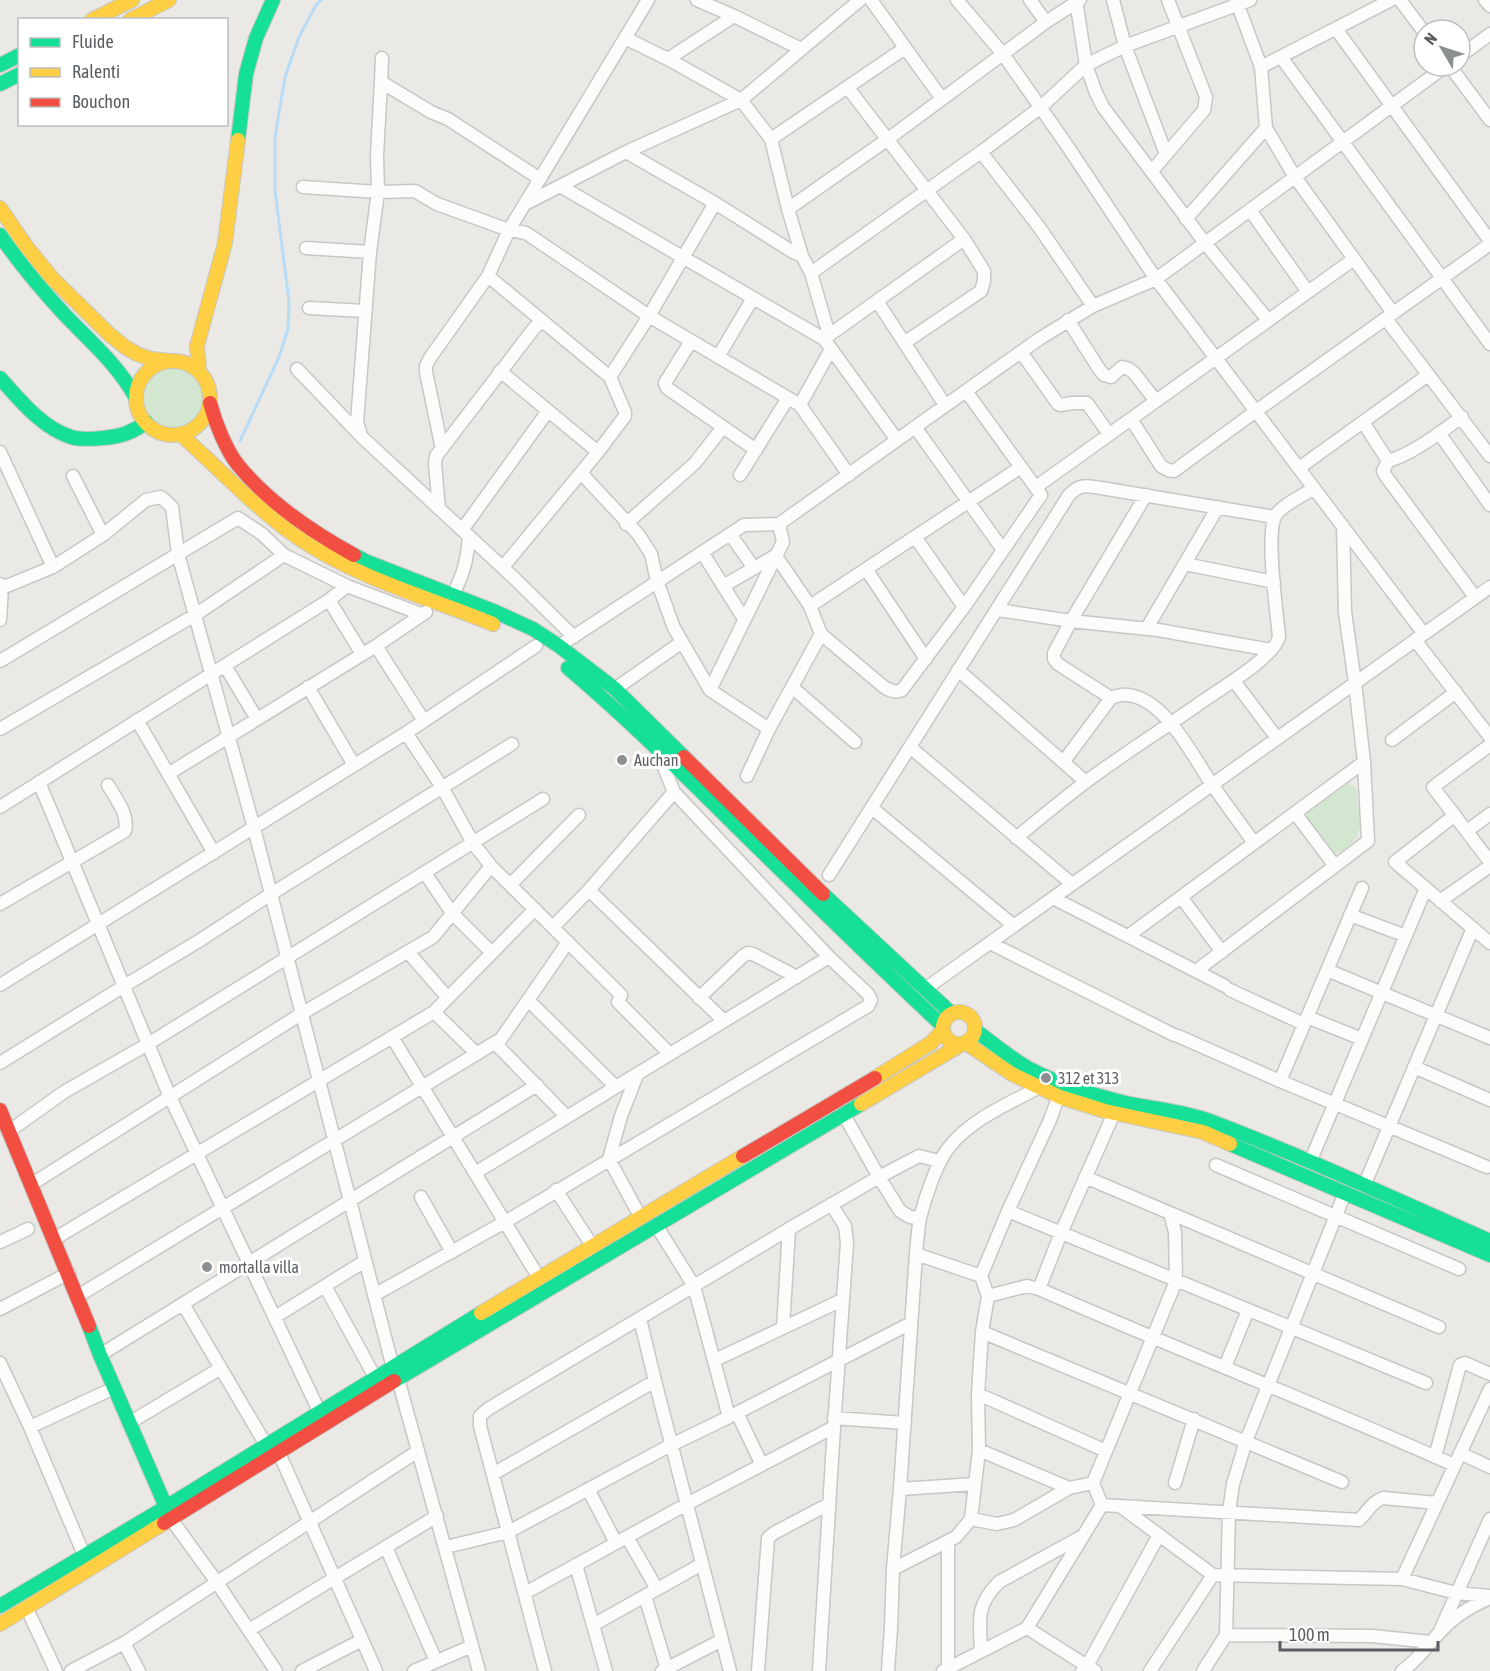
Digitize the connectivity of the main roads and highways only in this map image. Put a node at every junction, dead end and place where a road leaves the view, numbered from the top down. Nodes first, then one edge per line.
1 (132, 0) edge
2 (169, 0) edge
3 (273, 0) edge
4 (96, 18) edge
5 (134, 18) edge
6 (18, 56) edge
7 (0, 65) edge
8 (18, 75) edge
9 (0, 84) edge
10 (0, 208) edge
11 (0, 235) edge
12 (170, 361) junction
13 (199, 371) junction
14 (0, 378) edge
15 (136, 398) junction
16 (210, 403) junction
17 (146, 422) junction
18 (180, 434) junction
19 (951, 1013) junction
20 (943, 1028) junction
21 (976, 1030) junction
22 (964, 1044) junction
23 (0, 1110) edge
24 (1490, 1241) edge
25 (1490, 1255) edge
26 (396, 1374) junction
27 (272, 1449) junction
28 (168, 1513) junction
29 (0, 1606) edge
30 (0, 1624) edge

1 - 4 main road
2 - 5 main road
3 - 13 main road
6 - 7 main road
8 - 9 main road
10 - 12 main road
11 - 15 main road
12 - 13 main road
12 - 15 main road
13 - 16 main road
14 - 17 main road
15 - 17 main road
16 - 18 main road
16 - 19 main road
17 - 18 main road
18 - 20 main road
19 - 20 main road
19 - 21 main road
20 - 22 main road
20 - 26 main road
21 - 22 main road
21 - 24 main road
22 - 25 main road
22 - 26 main road
23 - 28 main road
26 - 27 main road
26 - 27 main road
27 - 28 main road
28 - 29 main road
28 - 30 main road

